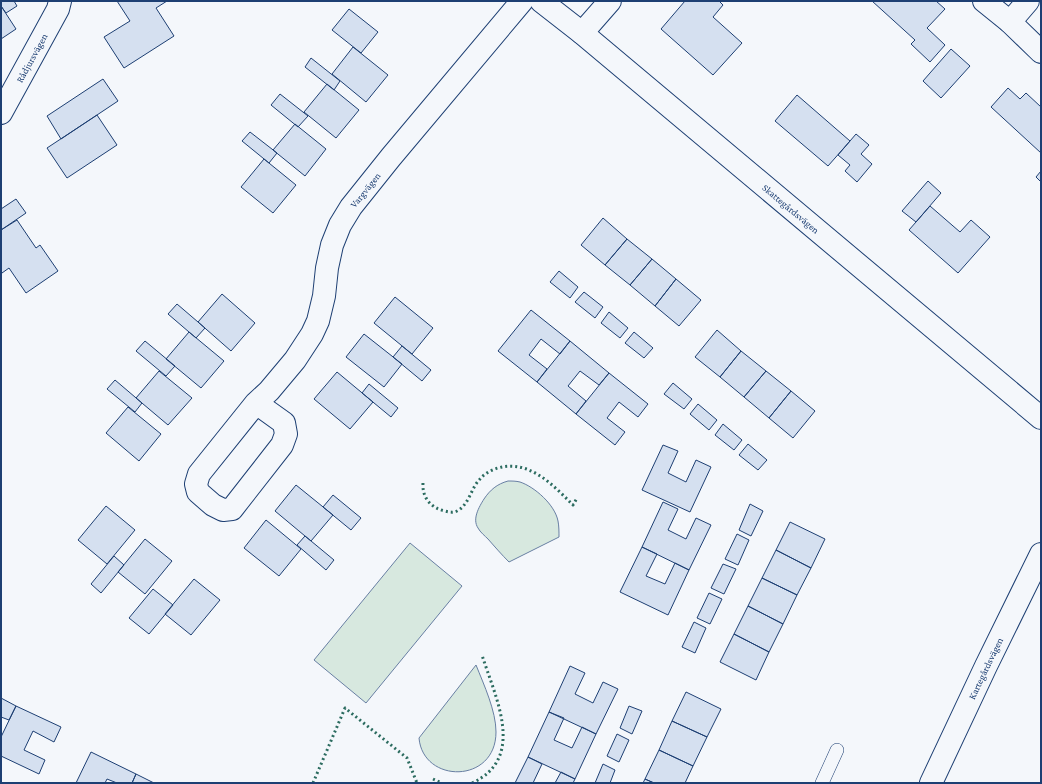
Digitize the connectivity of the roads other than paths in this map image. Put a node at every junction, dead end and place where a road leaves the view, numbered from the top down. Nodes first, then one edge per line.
1 (60, 1) edge
2 (522, 1) edge
3 (541, 1) edge
4 (610, 1) edge
5 (984, 1) edge
6 (1028, 1) edge
7 (1010, 22) junction
8 (582, 33) junction
9 (1041, 52) edge
10 (1, 113) edge
11 (256, 403) junction
12 (1041, 418) edge
13 (1041, 554) edge
14 (837, 750) dead end
15 (822, 783) edge
16 (931, 783) edge

1 - 10 street, Rådjursvägen
2 - 11 street, Vargvägen
3 - 8 street, Skattegårdsvägen
4 - 8 street
5 - 7 street
6 - 7 street
7 - 9 street
8 - 12 street, Skattegårdsvägen
11 - 11 street, Vargvägen
13 - 16 street, Kartegårdsvägen
14 - 15 lane

